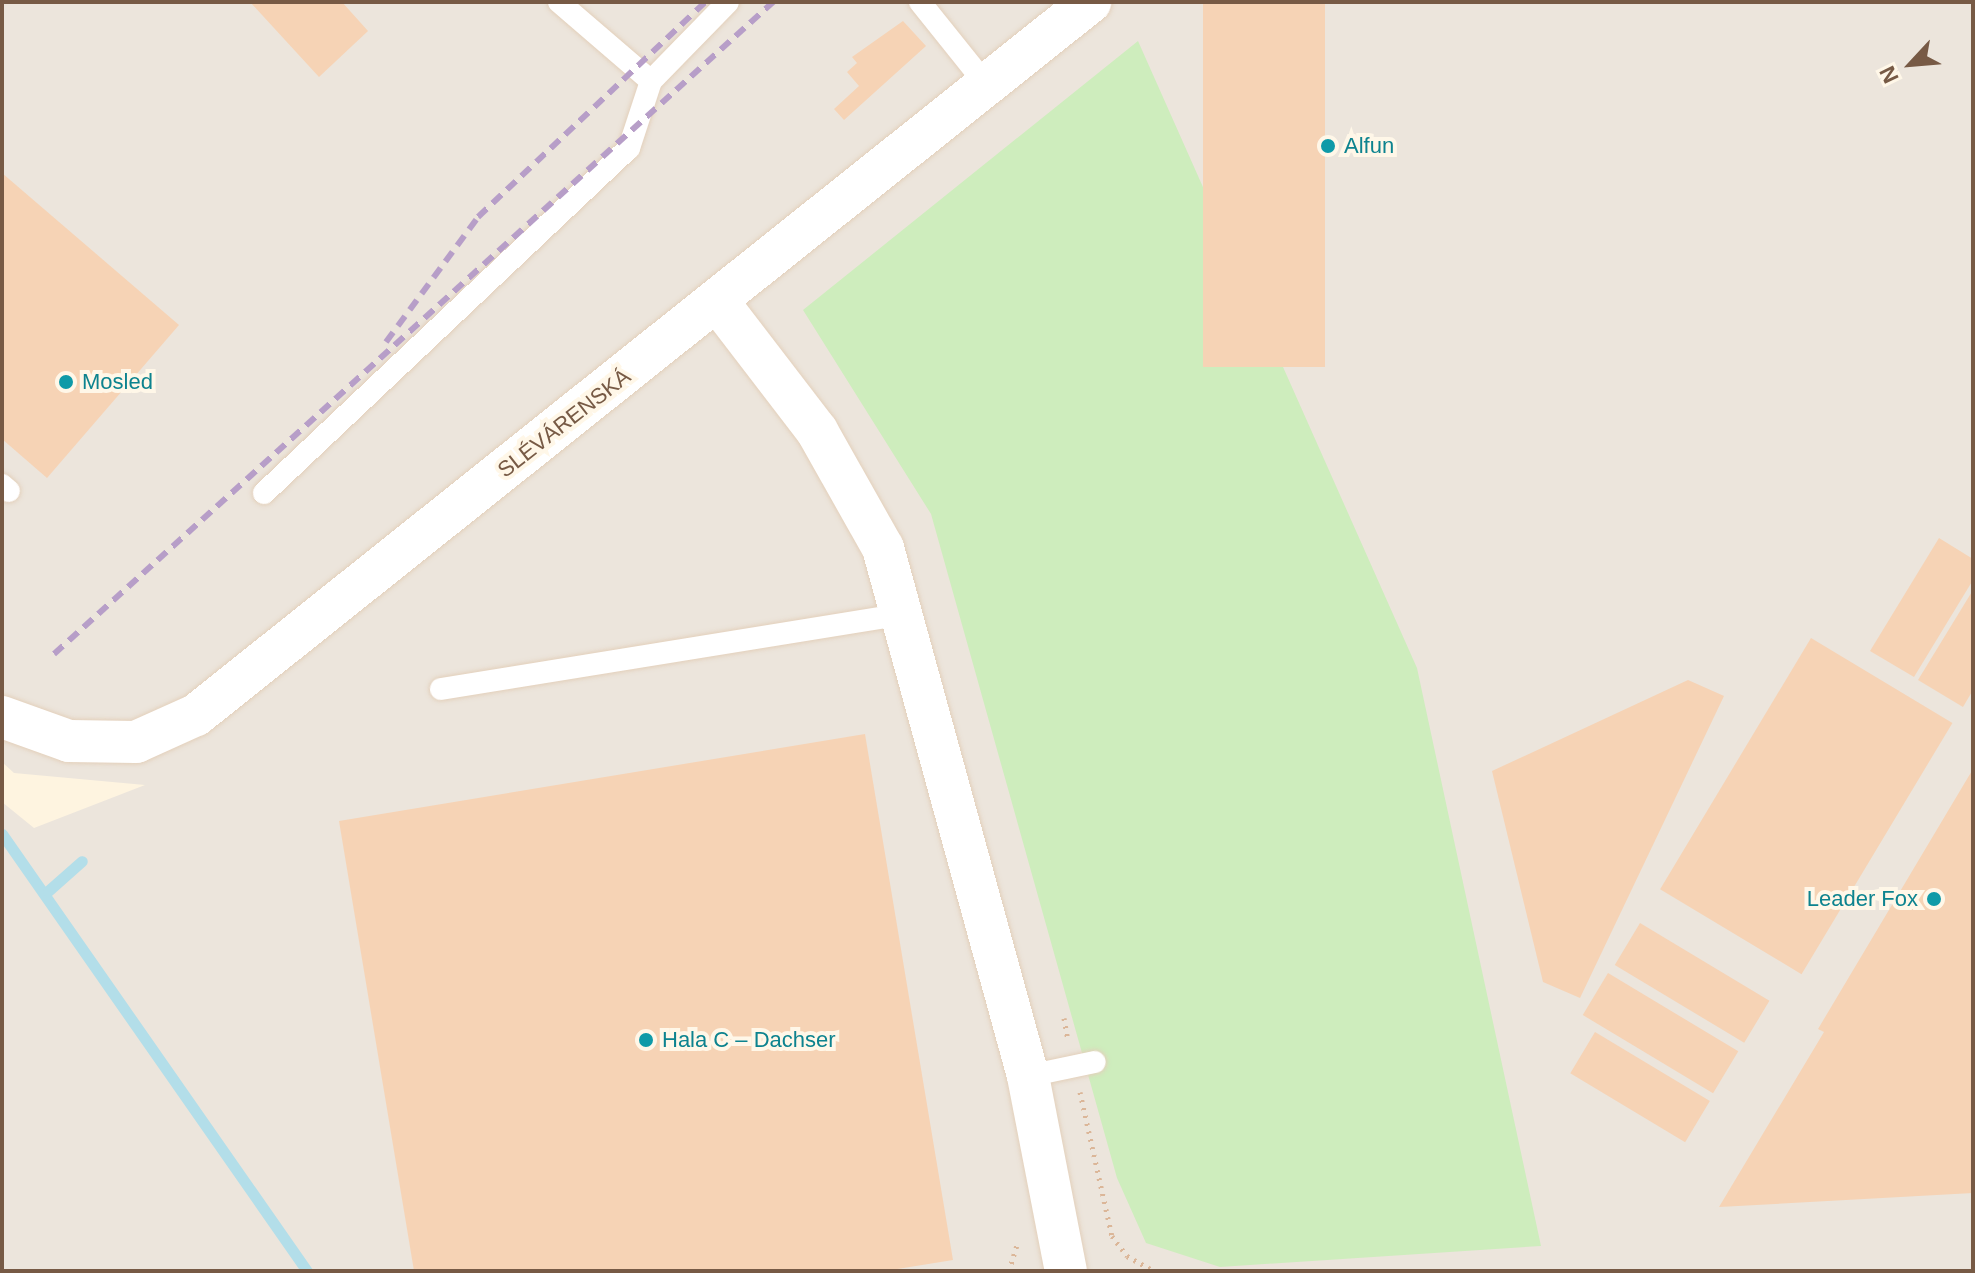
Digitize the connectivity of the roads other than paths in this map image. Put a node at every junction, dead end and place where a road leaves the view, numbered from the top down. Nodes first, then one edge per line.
1 (559, 2) edge
2 (728, 2) edge
3 (920, 2) edge
4 (1090, 2) edge
5 (651, 81) junction
6 (989, 88) junction
7 (718, 302) junction
8 (264, 493) dead end
9 (905, 614) junction
10 (441, 689) dead end
11 (2, 717) edge
12 (1085, 1064) road end
13 (1028, 1076) junction
14 (1066, 1271) edge

1 - 5 lane
2 - 5 lane
3 - 6 lane
4 - 6 street, SLÉVÁRENSKÁ
5 - 8 lane
6 - 7 street, SLÉVÁRENSKÁ
7 - 9 street
7 - 11 street, SLÉVÁRENSKÁ
9 - 10 lane
9 - 13 street
12 - 13 lane
13 - 14 street

